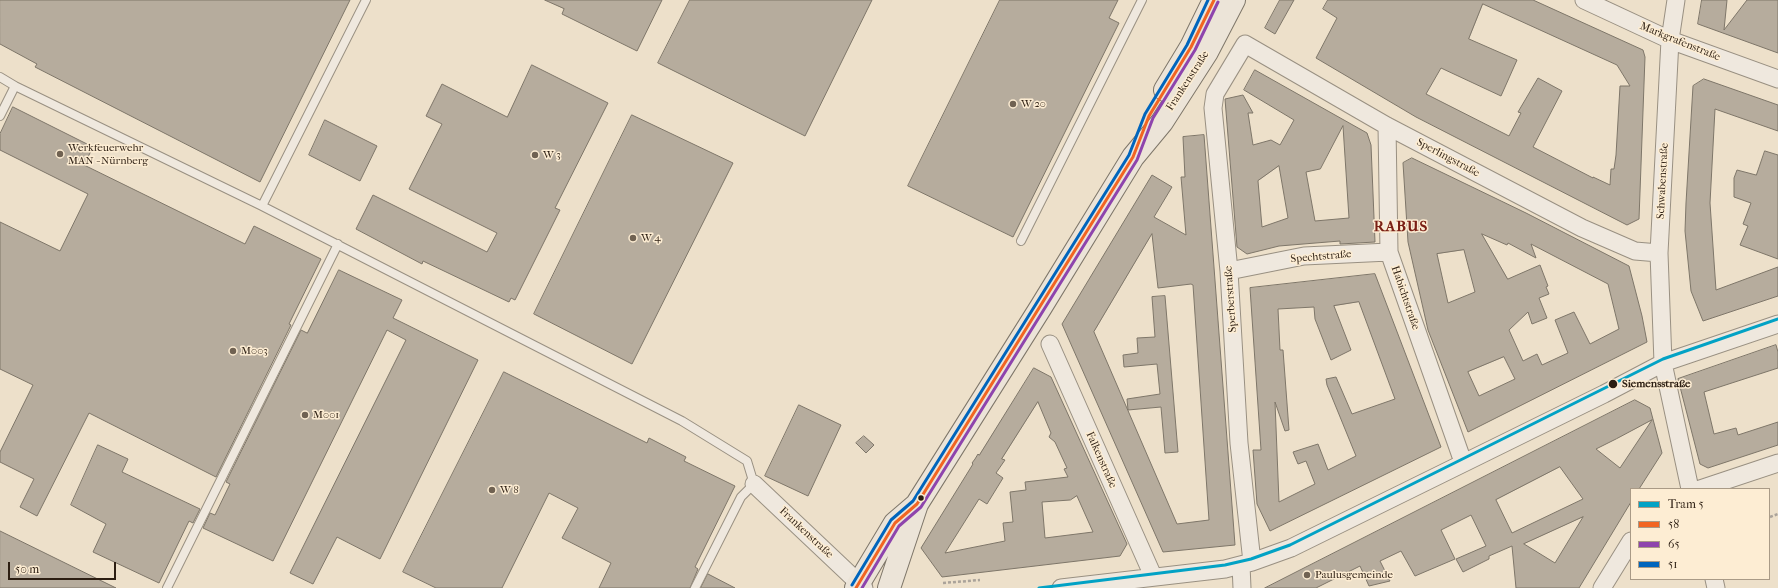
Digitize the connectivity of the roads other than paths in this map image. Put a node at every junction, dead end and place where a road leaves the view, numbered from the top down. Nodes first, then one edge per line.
1 (366, 0) edge
2 (1142, 0) edge
3 (1214, 0) edge
4 (1234, 0) edge
5 (1584, 0) edge
6 (1676, 0) edge
7 (1670, 40) junction
8 (1245, 44) joint
9 (0, 77) edge
10 (1778, 79) edge
11 (15, 86) junction
12 (0, 116) edge
13 (1387, 126) junction
14 (1133, 157) junction
15 (262, 206) junction
16 (1021, 241) dead end
17 (338, 244) junction
18 (1390, 252) junction
19 (1659, 253) junction
20 (1229, 271) junction
21 (1778, 324) edge
22 (1050, 344) dead end
23 (1663, 363) junction
24 (1463, 462) junction
25 (1778, 463) edge
26 (754, 484) junction
27 (1690, 488) edge
28 (1703, 488) edge
29 (917, 504) junction
30 (1630, 543) edge
31 (1246, 563) junction
32 (1153, 576) junction
33 (860, 586) edge
34 (167, 588) edge
35 (695, 588) edge
36 (889, 588) edge
37 (1061, 588) edge
38 (1242, 588) edge
39 (1602, 588) edge

1 - 15 lane
2 - 16 lane
3 - 14 main road, Frankenstraße
4 - 14 main road, Frankenstraße
5 - 7 street, Markgrafenstraße
6 - 7 street, Schwabenstraße
7 - 10 street, Markgrafenstraße
7 - 19 street, Schwabenstraße
8 - 13 street, Sperlingstraße
8 - 20 street, Sperberstraße
9 - 11 lane
11 - 12 lane
11 - 15 lane
13 - 18 street, Habichtstraße
13 - 19 street, Sperlingstraße
14 - 29 main road, Frankenstraße
15 - 17 lane
17 - 26 lane
17 - 34 lane
18 - 20 street, Spechtstraße
18 - 24 street, Habichtstraße
19 - 23 street, Schwabenstraße
20 - 31 street, Sperberstraße
21 - 23 street
22 - 32 street, Falkenstraße
23 - 24 street
23 - 27 street
24 - 31 street
25 - 28 street
26 - 33 street, Frankenstraße
26 - 35 lane
29 - 33 main road, Frankenstraße
29 - 36 main road, Frankenstraße
30 - 39 street
31 - 32 street
31 - 38 street, Sperberstraße
32 - 37 street

